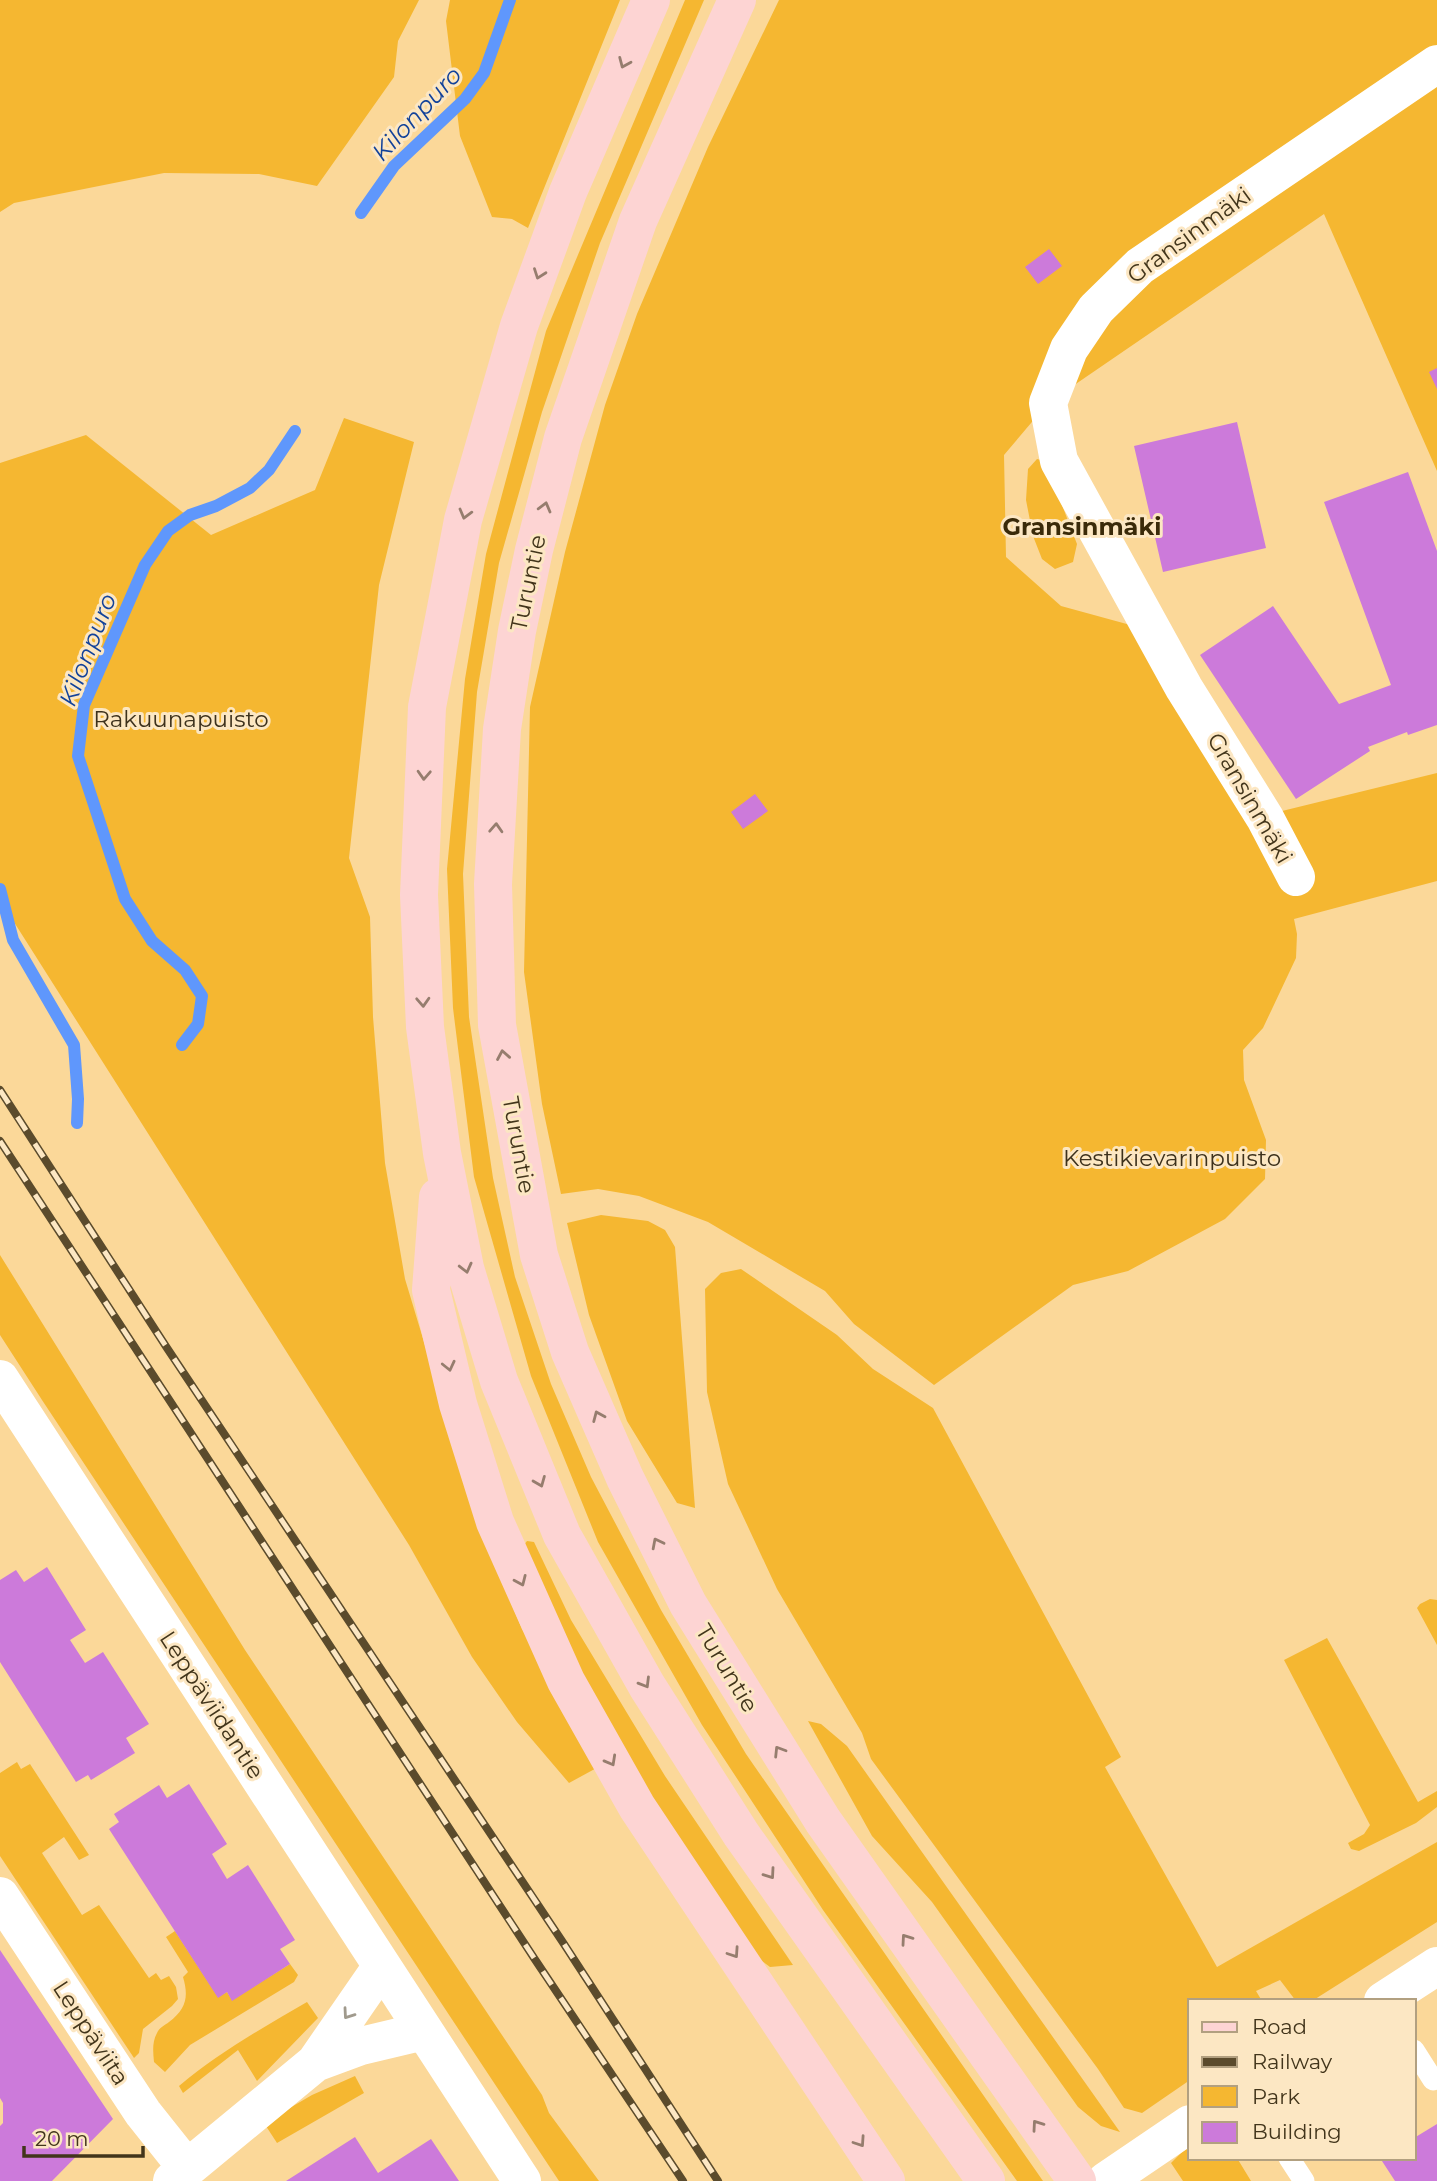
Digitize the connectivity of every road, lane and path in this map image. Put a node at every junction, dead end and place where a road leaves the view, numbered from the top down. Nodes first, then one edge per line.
1 (651, 0) edge
2 (737, 0) edge
3 (1437, 64) edge
4 (1296, 877) dead end
5 (442, 1153) junction
6 (0, 1379) edge
7 (0, 1896) edge
8 (382, 1966) junction
9 (1437, 1966) edge
10 (1386, 1999) edge
11 (424, 2031) junction
12 (1416, 2053) edge
13 (315, 2063) junction
14 (1437, 2078) edge
15 (1188, 2125) edge
16 (1290, 2160) edge
17 (179, 2174) edge
18 (522, 2181) edge
19 (886, 2181) edge
20 (986, 2181) edge
21 (1077, 2181) edge
22 (1106, 2181) edge
23 (1304, 2181) edge

1 -> 5 main road
21 -> 2 main road, Turuntie
3 - 4 street, Gransinmäki
5 -> 19 main road
5 -> 20 main road
6 - 8 street, Leppäviidantie
7 - 17 street, Leppäviita
8 - 11 street, Leppäviidantie
8 -> 13 street
9 - 10 street
11 - 13 street
11 - 18 street, Leppäviidantie
12 - 14 lane
13 - 17 street
15 - 22 street
16 - 23 lane

